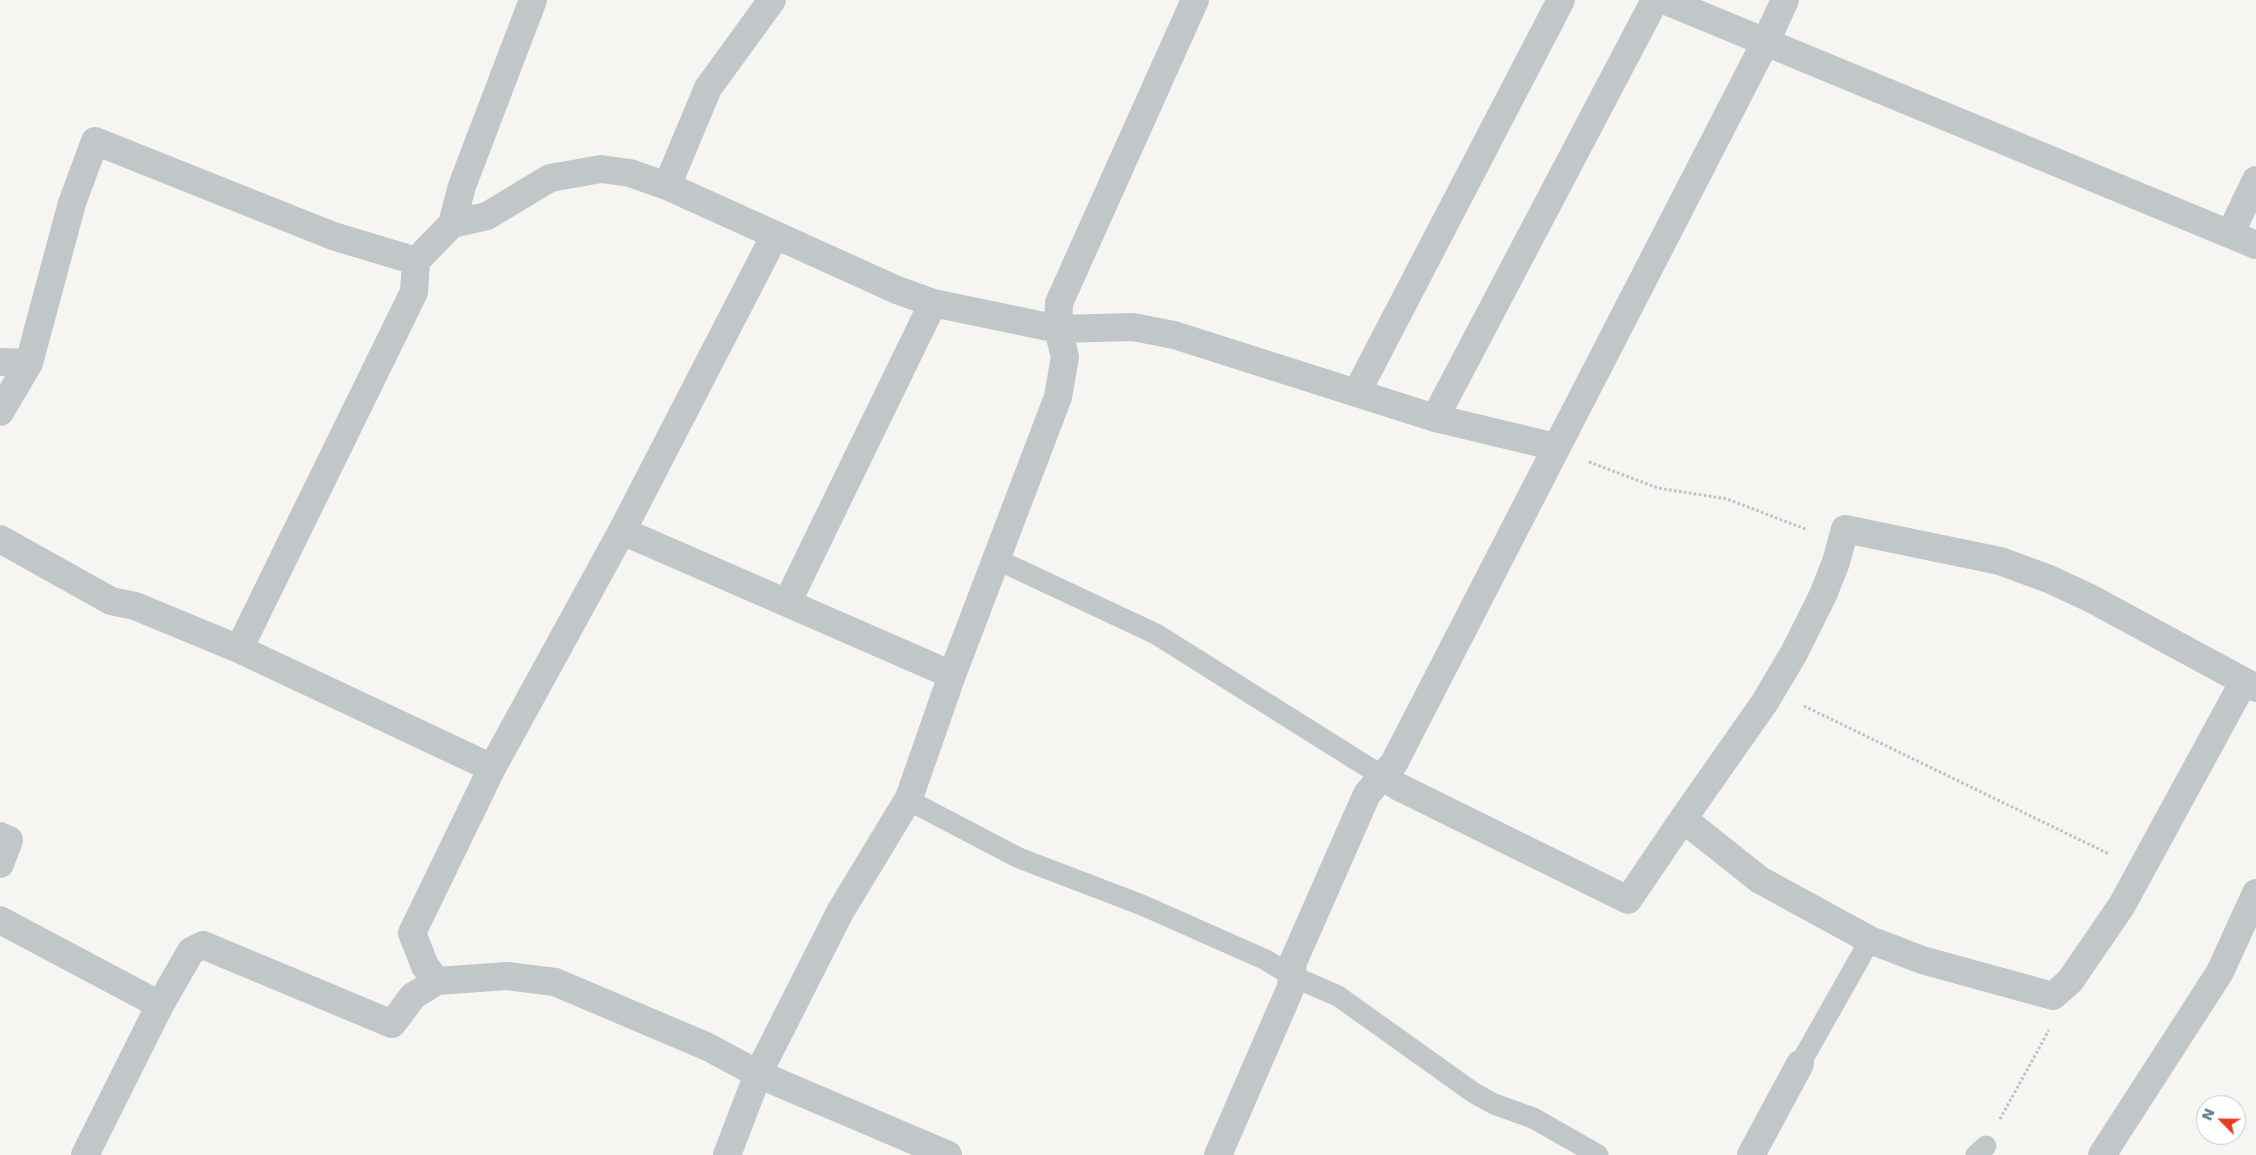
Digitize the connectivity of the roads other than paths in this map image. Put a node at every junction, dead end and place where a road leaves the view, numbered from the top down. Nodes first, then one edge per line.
1 (533, 0) edge
2 (772, 0) edge
3 (1195, 0) edge
4 (1560, 0) edge
5 (1655, 0) edge
6 (1664, 0) edge
7 (1785, 0) edge
8 (1766, 41) junction
9 (2256, 180) edge
10 (667, 186) junction
11 (452, 224) junction
12 (2230, 234) junction
13 (775, 235) junction
14 (2256, 245) edge
15 (416, 261) junction
16 (933, 303) junction
17 (1058, 329) junction
18 (0, 362) edge
19 (29, 363) junction
20 (1357, 392) junction
21 (0, 412) edge
22 (1435, 418) junction
23 (1556, 447) junction
24 (622, 531) junction
25 (0, 539) edge
26 (996, 558) junction
27 (788, 603) junction
28 (238, 649) junction
29 (952, 676) junction
30 (2250, 686) edge
31 (492, 768) junction
32 (1382, 776) junction
33 (908, 800) junction
34 (1683, 819) junction
35 (0, 836) edge
36 (0, 864) edge
37 (2256, 893) edge
38 (0, 920) edge
39 (1870, 940) junction
40 (1292, 976) junction
41 (438, 981) junction
42 (160, 1005) junction
43 (1800, 1064) joint
44 (758, 1074) junction
45 (85, 1155) edge
46 (727, 1155) edge
47 (948, 1155) edge
48 (1218, 1155) edge
49 (1598, 1155) edge
50 (1751, 1155) edge
51 (2102, 1155) edge

1 - 11 street
2 - 10 street
3 - 17 street
4 - 20 street
5 - 22 street
6 - 8 street
7 - 8 street
8 - 12 street
8 - 23 street
9 - 12 street
10 - 11 street
10 - 13 street
11 - 15 street
12 - 14 street
13 - 16 street
13 - 24 street
15 - 19 street
15 - 28 street
16 - 17 street
16 - 27 street
17 - 20 street
17 - 26 street
18 - 19 street
19 - 21 street
20 - 22 street
22 - 23 street
23 - 32 street
24 - 27 street
24 - 31 street
25 - 28 street
26 - 29 street
26 - 32 lane
27 - 29 street
28 - 31 street
29 - 33 street
30 - 34 street
30 - 39 street
31 - 41 street
32 - 34 street
32 - 40 street
33 - 40 lane
33 - 44 street
34 - 39 street
35 - 36 street
37 - 51 street
38 - 42 street
39 - 43 lane
40 - 48 street
40 - 49 lane
41 - 42 street
41 - 44 street
42 - 45 street
43 - 50 street
44 - 46 street
44 - 47 street

